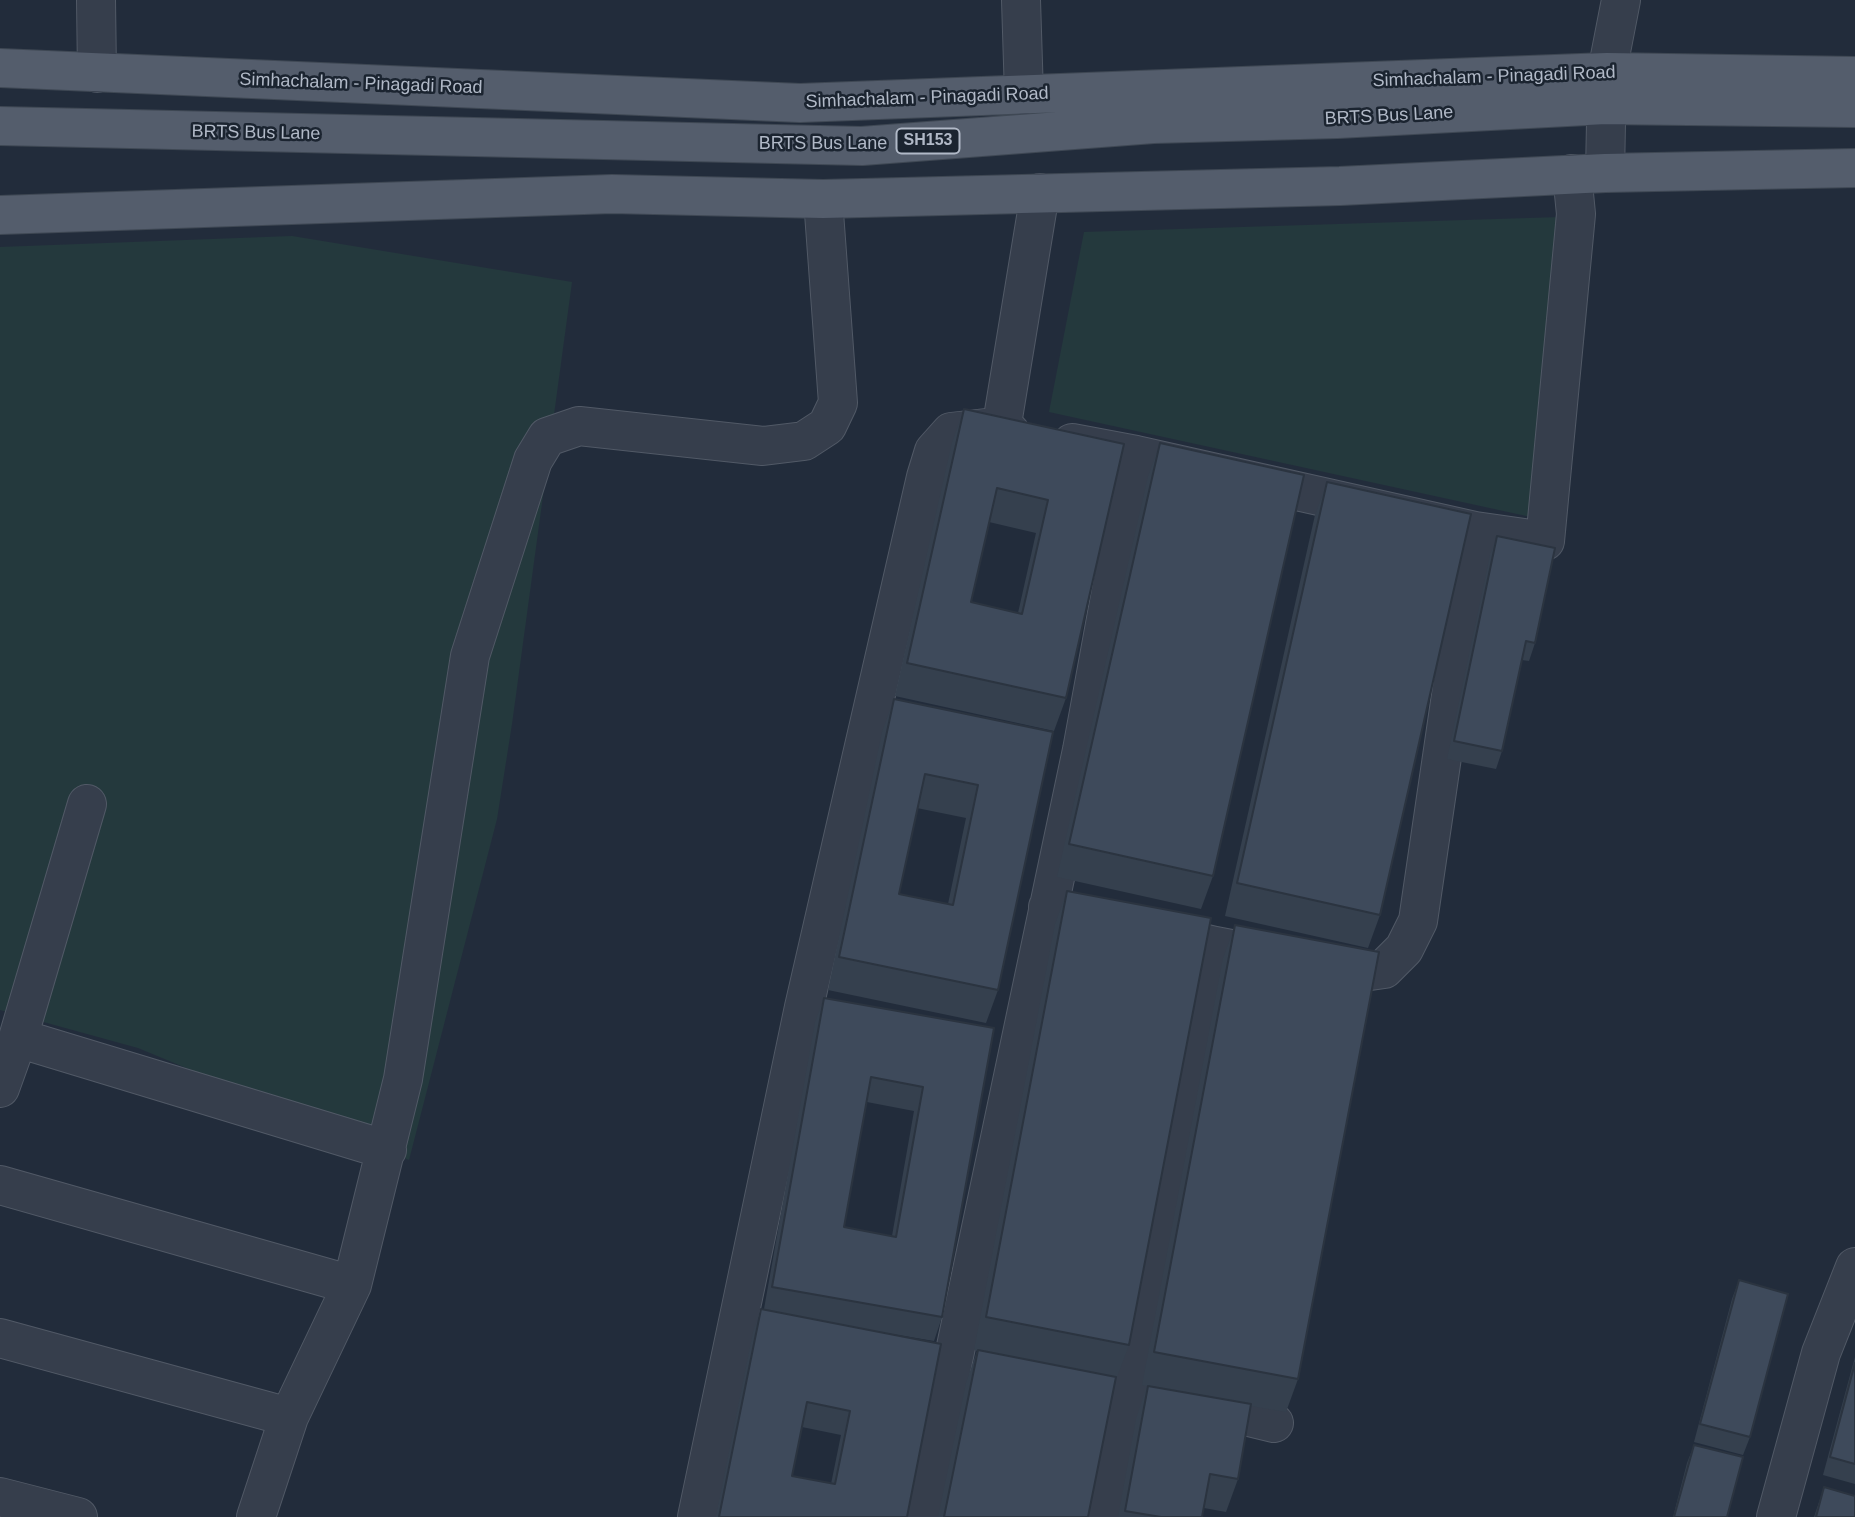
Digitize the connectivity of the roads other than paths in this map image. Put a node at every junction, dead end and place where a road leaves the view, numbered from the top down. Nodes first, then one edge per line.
1 (96, 0) edge
2 (1021, 0) edge
3 (1620, 0) edge
4 (0, 68) edge
5 (97, 72) junction
6 (1855, 76) edge
7 (1606, 88) junction
8 (1024, 95) junction
9 (1855, 108) edge
10 (0, 126) edge
11 (1855, 169) edge
12 (1589, 174) junction
13 (1040, 194) junction
14 (823, 199) junction
15 (0, 215) edge
16 (1001, 430) junction
17 (1136, 455) junction
18 (1475, 531) junction
19 (872, 715) junction
20 (911, 722) edge
21 (1042, 744) edge
22 (1082, 751) junction
23 (87, 804) dead end
24 (1048, 907) junction
25 (1215, 946) junction
26 (804, 1007) junction
27 (845, 1014) edge
28 (19, 1038) junction
29 (980, 1038) edge
30 (1020, 1045) junction
31 (0, 1088) edge
32 (387, 1150) junction
33 (0, 1185) edge
34 (1855, 1268) edge
35 (352, 1285) junction
36 (0, 1338) edge
37 (915, 1349) edge
38 (955, 1356) junction
39 (995, 1364) edge
40 (1088, 1381) edge
41 (1128, 1388) junction
42 (289, 1417) junction
43 (1274, 1423) edge
44 (0, 1497) edge
45 (78, 1517) edge
46 (256, 1517) edge
47 (697, 1517) edge
48 (920, 1517) edge
49 (1106, 1517) edge
50 (1776, 1517) edge

1 - 5 street
2 - 8 street
3 - 7 street
4 - 5 main road, Simhachalam - Pinagadi Road
5 - 8 main road, Simhachalam - Pinagadi Road
6 - 7 main road, Simhachalam - Pinagadi Road
7 - 8 main road, Simhachalam - Pinagadi Road
7 - 9 main road, BRTS Bus Lane / SH153
7 - 10 main road, BRTS Bus Lane / SH153
7 - 12 street
11 - 12 main road
12 - 13 main road
12 - 18 street
13 - 14 main road
13 - 16 street
14 - 15 main road
14 - 32 street
16 - 17 street
16 - 19 street
17 - 18 street
17 - 22 street
18 - 25 street
19 - 20 street
19 - 26 street
21 - 22 street
22 - 24 street
23 - 28 street
24 - 25 street
24 - 30 street
25 - 41 street
26 - 27 street
26 - 47 street
28 - 31 street
28 - 32 street
29 - 30 street
30 - 38 street
32 - 35 street
33 - 35 street
34 - 50 street
35 - 42 street
36 - 42 street
37 - 38 street
38 - 39 street
38 - 48 street
40 - 41 street
41 - 43 street
41 - 49 street
42 - 46 street
44 - 45 street

